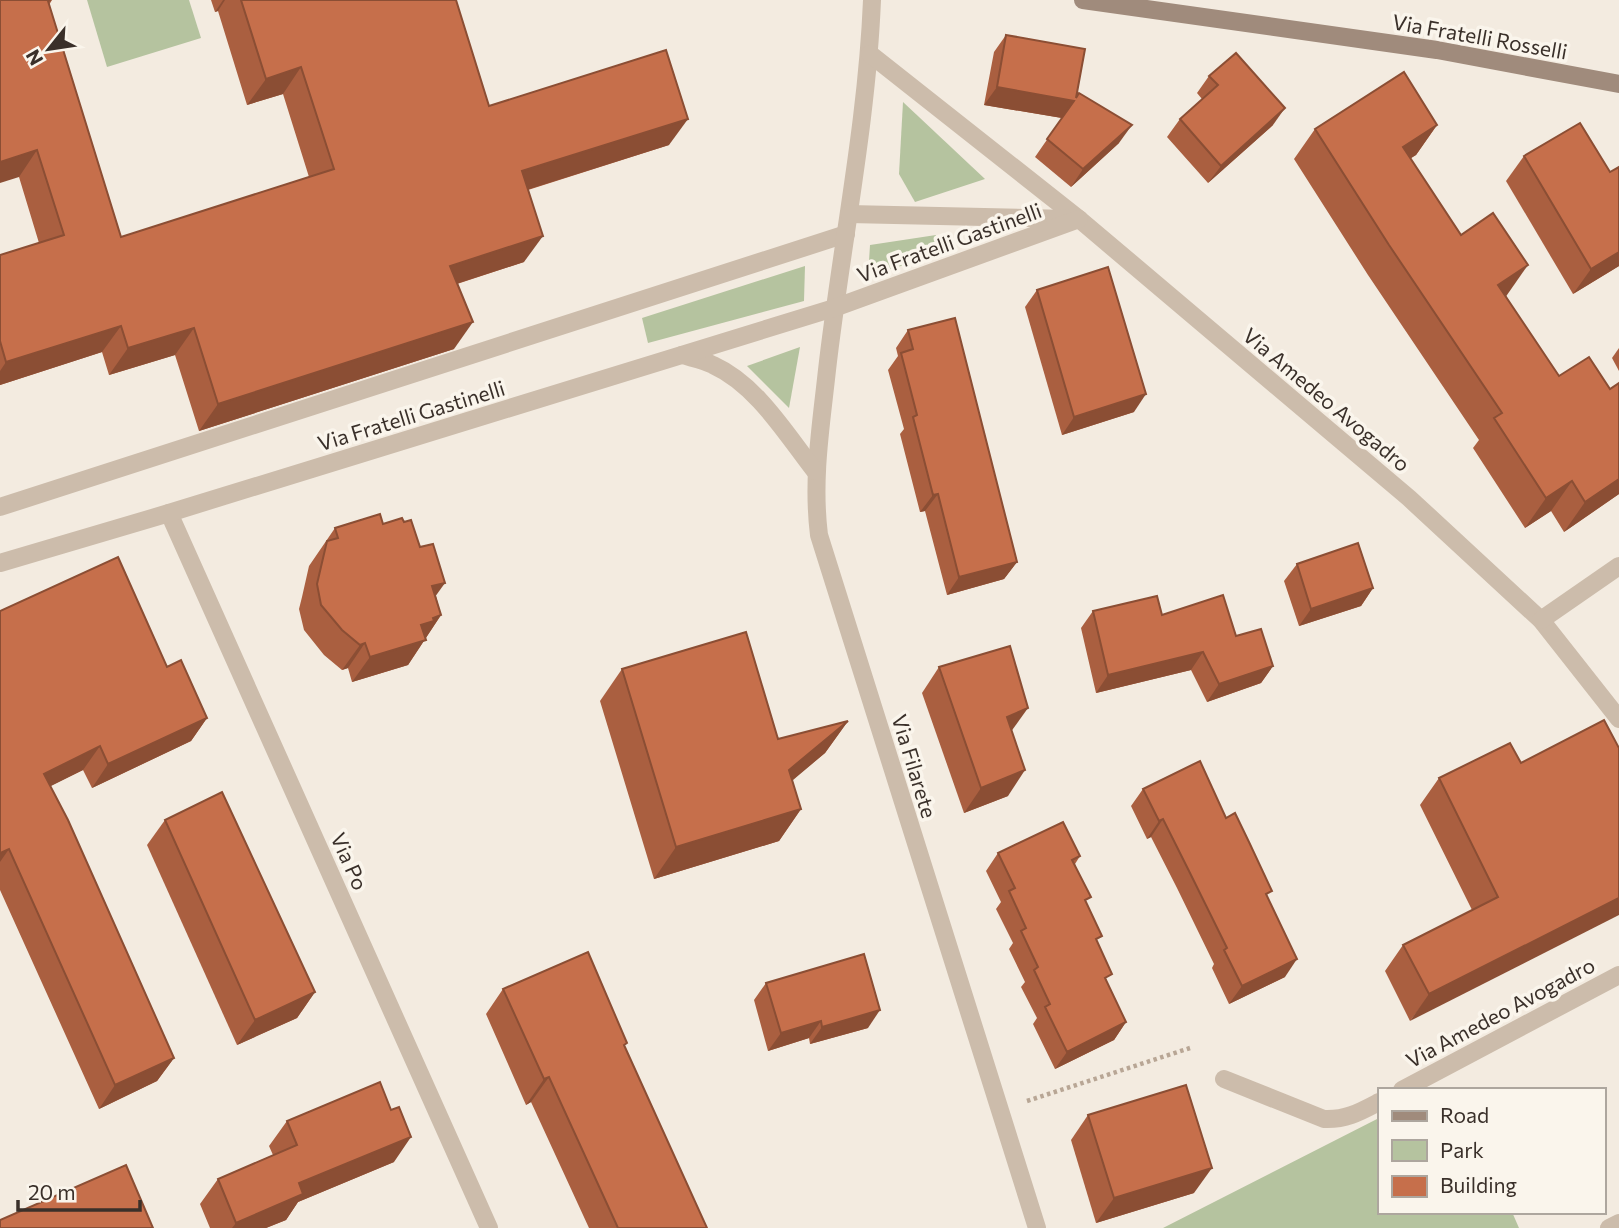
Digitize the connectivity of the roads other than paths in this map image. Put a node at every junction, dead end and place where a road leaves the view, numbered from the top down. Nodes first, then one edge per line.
1 (872, 0) edge
2 (1083, 0) edge
3 (870, 54) junction
4 (1619, 84) edge
5 (849, 214) junction
6 (1079, 219) junction
7 (846, 234) junction
8 (834, 309) junction
9 (682, 355) junction
10 (815, 471) junction
11 (0, 507) edge
12 (169, 513) junction
13 (0, 563) edge
14 (1619, 566) edge
15 (1541, 620) junction
16 (1619, 719) edge
17 (1619, 975) edge
18 (1224, 1079) dead end
19 (1406, 1088) edge
20 (1378, 1103) edge
21 (1619, 1223) edge
22 (489, 1228) edge
23 (1037, 1228) edge
24 (1609, 1228) edge

1 - 3 street, Via Fratelli Gastinelli
2 - 4 street, Via Fratelli Rosselli
3 - 5 street, Via Fratelli Gastinelli
3 - 6 street, Via Amedeo Avogadro
5 - 6 street
5 - 7 street, Via Fratelli Gastinelli
6 - 8 street, Via Fratelli Gastinelli
6 - 15 street, Via Amedeo Avogadro
7 - 8 street, Via Fratelli Gastinelli
7 - 11 street
8 - 9 street, Via Fratelli Gastinelli
8 - 10 street, Via Filarete
9 - 10 street
9 - 12 street, Via Fratelli Gastinelli
10 - 23 street, Via Filarete
12 - 13 street, Via Fratelli Gastinelli
12 - 22 street, Via Po
14 - 15 street
15 - 16 street, Via Amedeo Avogadro
17 - 19 street, Via Amedeo Avogadro
18 - 20 street
21 - 24 street

